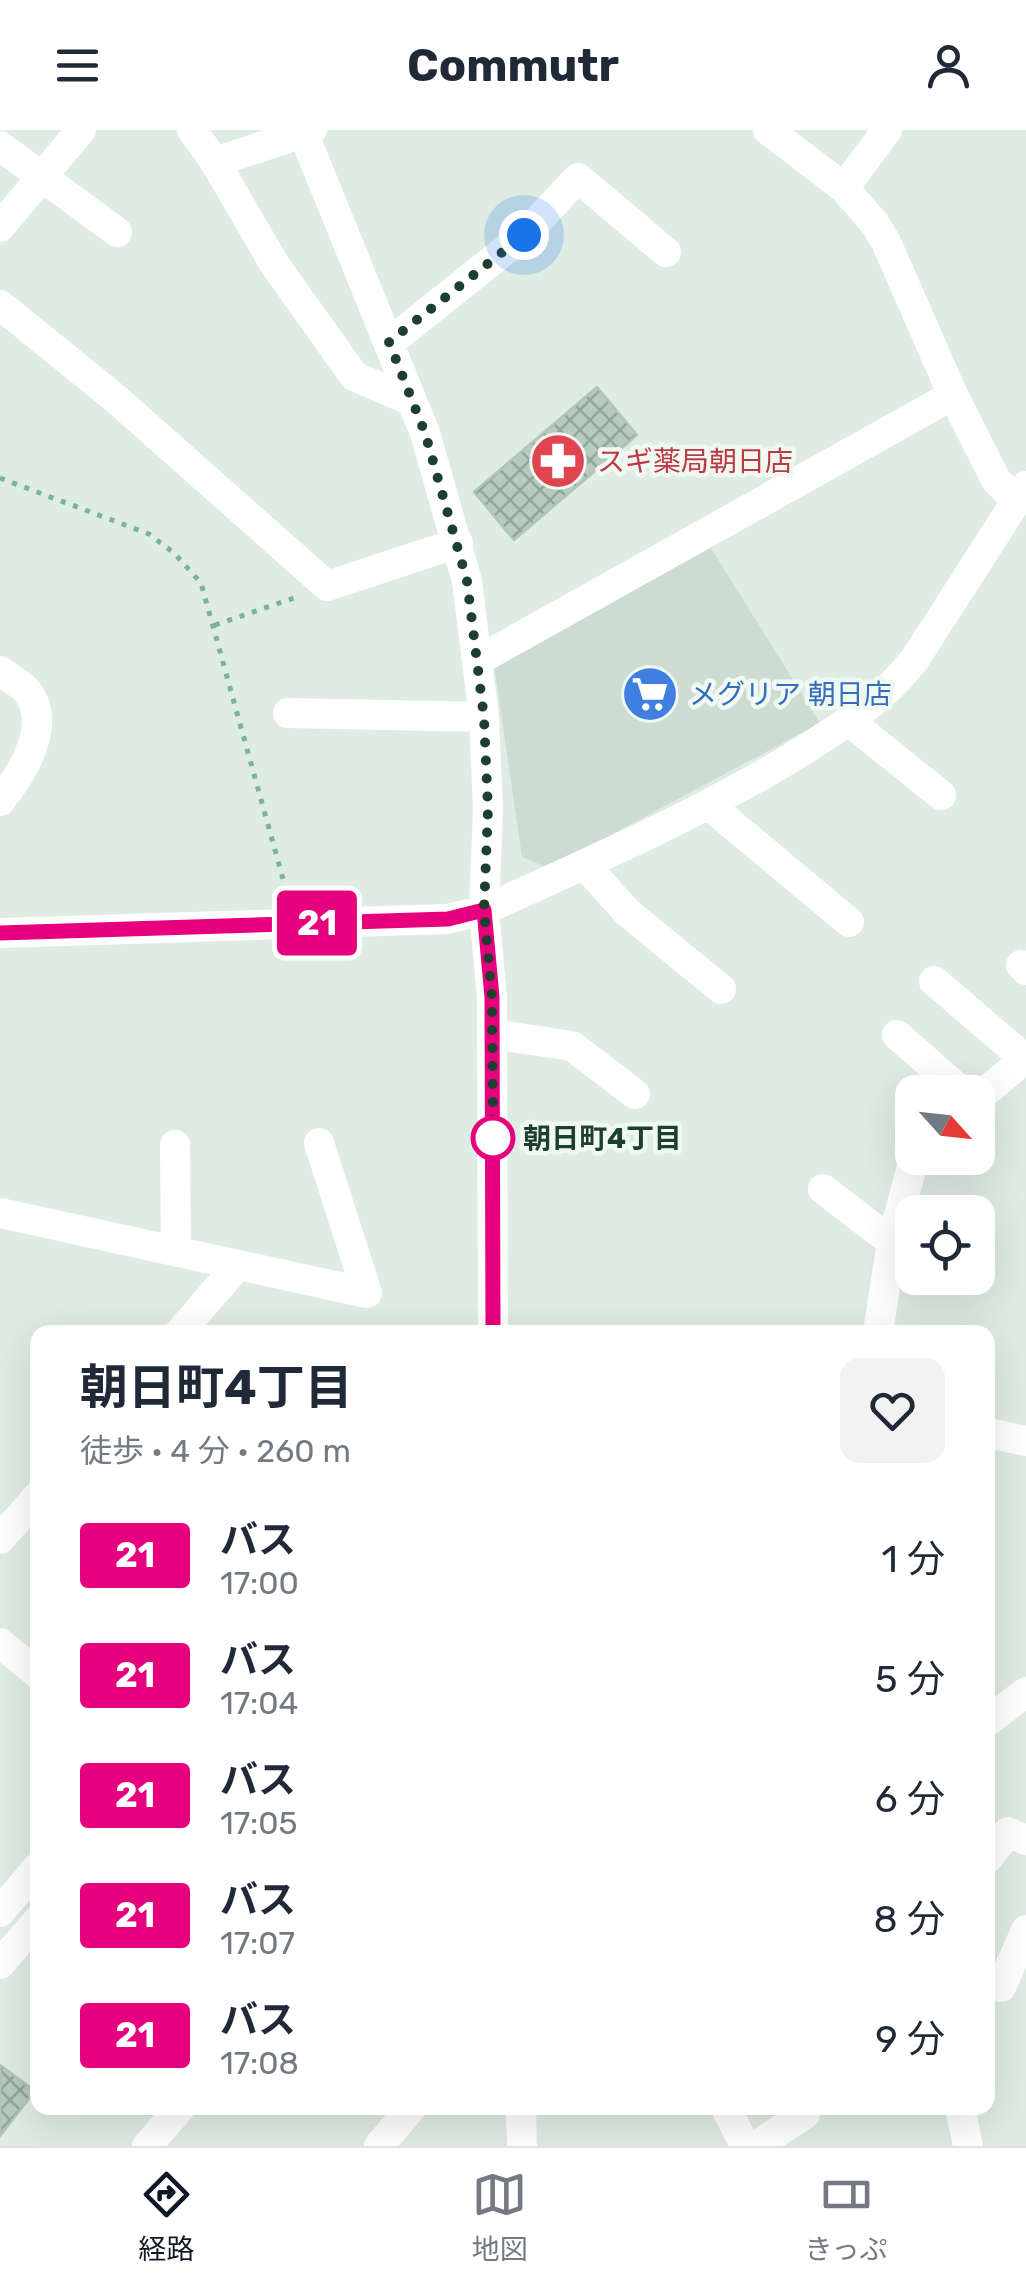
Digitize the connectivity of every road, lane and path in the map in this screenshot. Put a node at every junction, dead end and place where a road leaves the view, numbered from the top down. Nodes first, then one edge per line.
1 (81, 130) edge
2 (192, 130) edge
3 (768, 130) edge
4 (889, 130) edge
5 (306, 131) edge
6 (0, 146) edge
7 (216, 162) junction
8 (41, 176) junction
9 (844, 188) junction
10 (0, 227) edge
11 (117, 232) dead end
12 (666, 252) dead end
13 (0, 305) edge
14 (389, 342) junction
15 (953, 395) junction
16 (412, 401) junction
17 (0, 478) edge
18 (1022, 494) edge
19 (458, 544) junction
20 (327, 586) junction
21 (215, 625) junction
22 (477, 661) junction
23 (0, 671) edge
24 (288, 713) dead end
25 (484, 718) junction
26 (850, 722) junction
27 (941, 795) dead end
28 (0, 801) edge
29 (710, 806) junction
30 (585, 865) junction
31 (290, 906) dead end
32 (484, 910) junction
33 (849, 922) dead end
34 (0, 933) edge
35 (934, 981) dead end
36 (720, 989) dead end
37 (492, 1034) junction
38 (897, 1035) dead end
39 (1026, 1058) edge
40 (943, 1075) edge
41 (995, 1084) edge
42 (634, 1094) dead end
43 (319, 1143) dead end
44 (175, 1145) dead end
45 (910, 1175) edge
46 (823, 1189) dead end
47 (0, 1213) edge
48 (892, 1242) junction
49 (176, 1251) junction
50 (238, 1266) junction
51 (186, 1325) edge
52 (493, 1325) edge
53 (879, 1325) edge
54 (995, 1434) edge
55 (1026, 1441) edge
56 (30, 1505) edge
57 (0, 1540) edge
58 (0, 1643) edge
59 (30, 1667) edge
60 (1026, 1692) edge
61 (995, 1716) edge
62 (1026, 1840) edge
63 (995, 1849) edge
64 (30, 1876) edge
65 (0, 1912) edge
66 (30, 1929) edge
67 (1026, 1930) edge
68 (0, 1964) edge
69 (1005, 1988) edge
70 (174, 2115) edge
71 (405, 2115) edge
72 (520, 2115) edge
73 (730, 2115) edge
74 (803, 2115) edge
75 (961, 2115) edge
76 (147, 2146) edge
77 (379, 2146) edge
78 (522, 2146) edge
79 (745, 2146) edge
80 (756, 2146) edge
81 (968, 2146) edge

1 - 8 street
2 - 7 street
3 - 9 street
4 - 9 street
5 - 7 street
5 - 14 street
6 - 8 street
7 - 16 street
8 - 10 street
8 - 11 street
9 - 15 street
12 - 14 street
13 - 20 street
14 - 16 street
15 - 18 street
15 - 22 street
16 - 19 street
17 - 21 path
18 - 26 street
19 - 20 street
19 - 22 street
20 - 21 path
21 - 31 path
22 - 25 street
23 - 28 street
24 - 25 street
25 - 32 street
26 - 27 street
26 - 29 street
29 - 30 street
29 - 33 street
30 - 32 street
30 - 36 street
32 - 34 street
32 - 37 street
35 - 39 street
37 - 42 street
37 - 52 street
38 - 40 street
39 - 41 street
43 - 50 street
44 - 49 street
45 - 48 street
46 - 48 street
47 - 49 street
48 - 53 street
49 - 50 street
50 - 51 street
54 - 55 street
56 - 57 street
58 - 59 street
60 - 61 street
62 - 63 street
64 - 65 street
66 - 68 street
67 - 69 street
70 - 76 street
71 - 77 street
72 - 78 street
73 - 79 street
74 - 80 street
75 - 81 street

